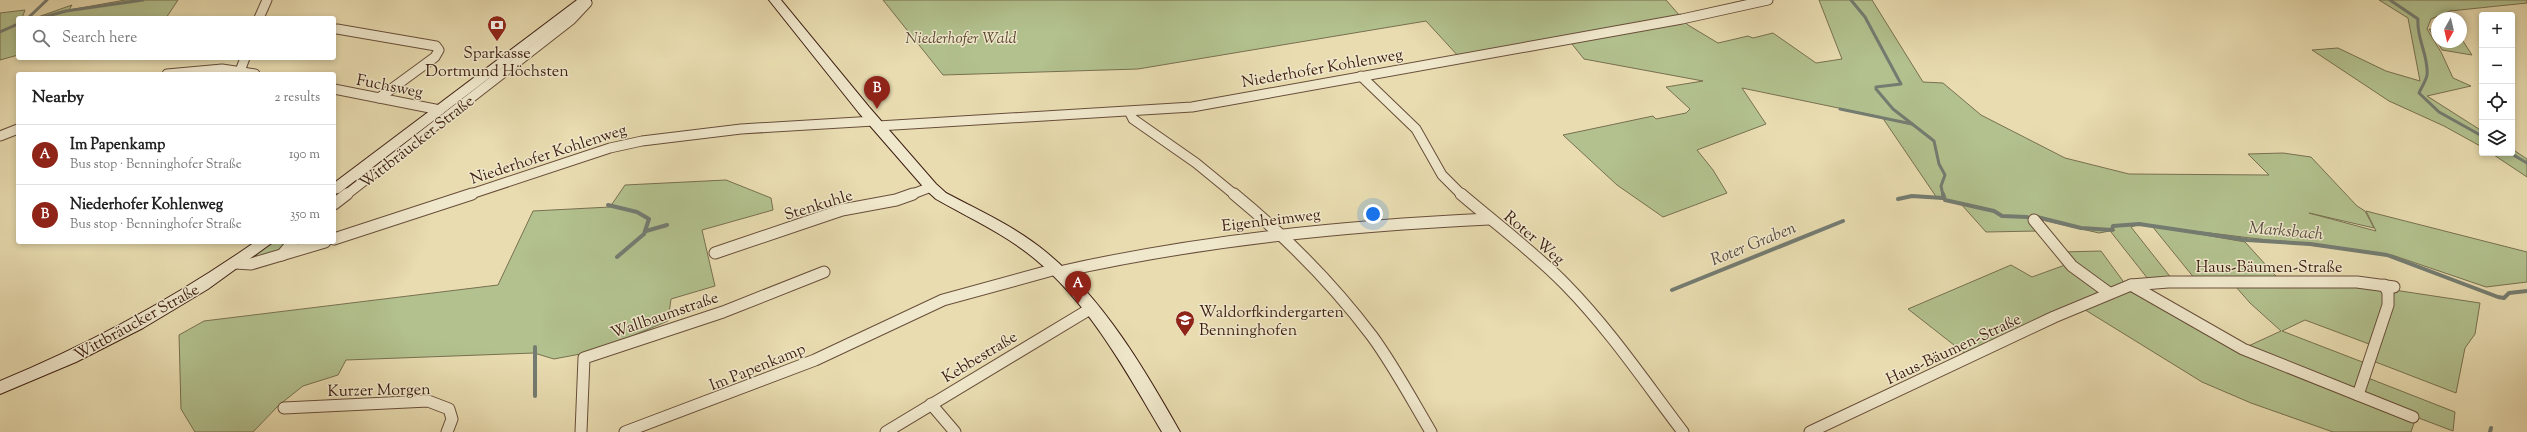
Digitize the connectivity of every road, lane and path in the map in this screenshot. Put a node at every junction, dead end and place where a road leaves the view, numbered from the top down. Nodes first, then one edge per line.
1 (267, 0) edge
2 (585, 0) edge
3 (775, 0) edge
4 (1768, 0) edge
5 (261, 16) edge
6 (337, 29) dead end
7 (243, 60) edge
8 (240, 71) junction
9 (183, 72) edge
10 (245, 72) edge
11 (1361, 76) junction
12 (336, 89) edge
13 (379, 98) junction
14 (440, 110) junction
15 (1130, 112) junction
16 (876, 124) junction
17 (16, 130) edge
18 (0, 136) edge
19 (931, 187) junction
20 (336, 188) edge
21 (336, 202) edge
22 (1490, 219) junction
23 (2034, 220) dead end
24 (1278, 232) junction
25 (336, 238) edge
26 (262, 244) edge
27 (310, 244) edge
28 (296, 246) edge
29 (715, 253) dead end
30 (235, 263) junction
31 (1058, 270) junction
32 (824, 272) dead end
33 (2131, 285) junction
34 (2109, 293) junction
35 (1090, 309) junction
36 (0, 388) edge
37 (2358, 395) junction
38 (931, 404) junction
39 (284, 408) dead end
40 (2413, 417) dead end
41 (447, 432) edge
42 (581, 432) edge
43 (625, 432) edge
44 (886, 432) edge
45 (955, 432) edge
46 (1171, 432) edge
47 (1431, 432) edge
48 (1683, 432) edge
49 (1810, 432) edge

1 - 5 street
2 - 14 main road, Wittbräucker Straße
2 - 21 street, Wittbräucker Straße
3 - 16 main road
4 - 11 street, Niederhofer Kohlenweg
6 - 13 street
7 - 8 street
8 - 9 street
8 - 10 street
11 - 15 street, Niederhofer Kohlenweg
11 - 22 street, Roter Weg
12 - 13 street, Fuchsweg
13 - 14 street, Fuchsweg
14 - 20 main road, Wittbräucker Straße
15 - 16 street, Niederhofer Kohlenweg
15 - 24 street
16 - 19 main road
16 - 25 street, Niederhofer Kohlenweg
17 - 18 street
19 - 29 street, Stenkuhle
19 - 31 main road
22 - 24 street, Eigenheimweg
22 - 48 street, Roter Weg
23 - 34 street
24 - 31 street, Eigenheimweg
24 - 47 street
26 - 30 main road, Wittbräucker Straße
27 - 28 street
28 - 30 street
30 - 36 main road, Wittbräucker Straße
31 - 35 main road
31 - 43 street, Im Papenkamp
32 - 42 street, Wallbaumstraße
33 - 34 street, Haus-Bäumen-Straße
33 - 37 street
33 - 37 street, Haus-Bäumen-Straße
34 - 49 street, Haus-Bäumen-Straße
35 - 38 street, Kebbestraße
35 - 46 main road
37 - 40 street
38 - 44 street, Kebbestraße
38 - 45 street
39 - 41 street, Kurzer Morgen

